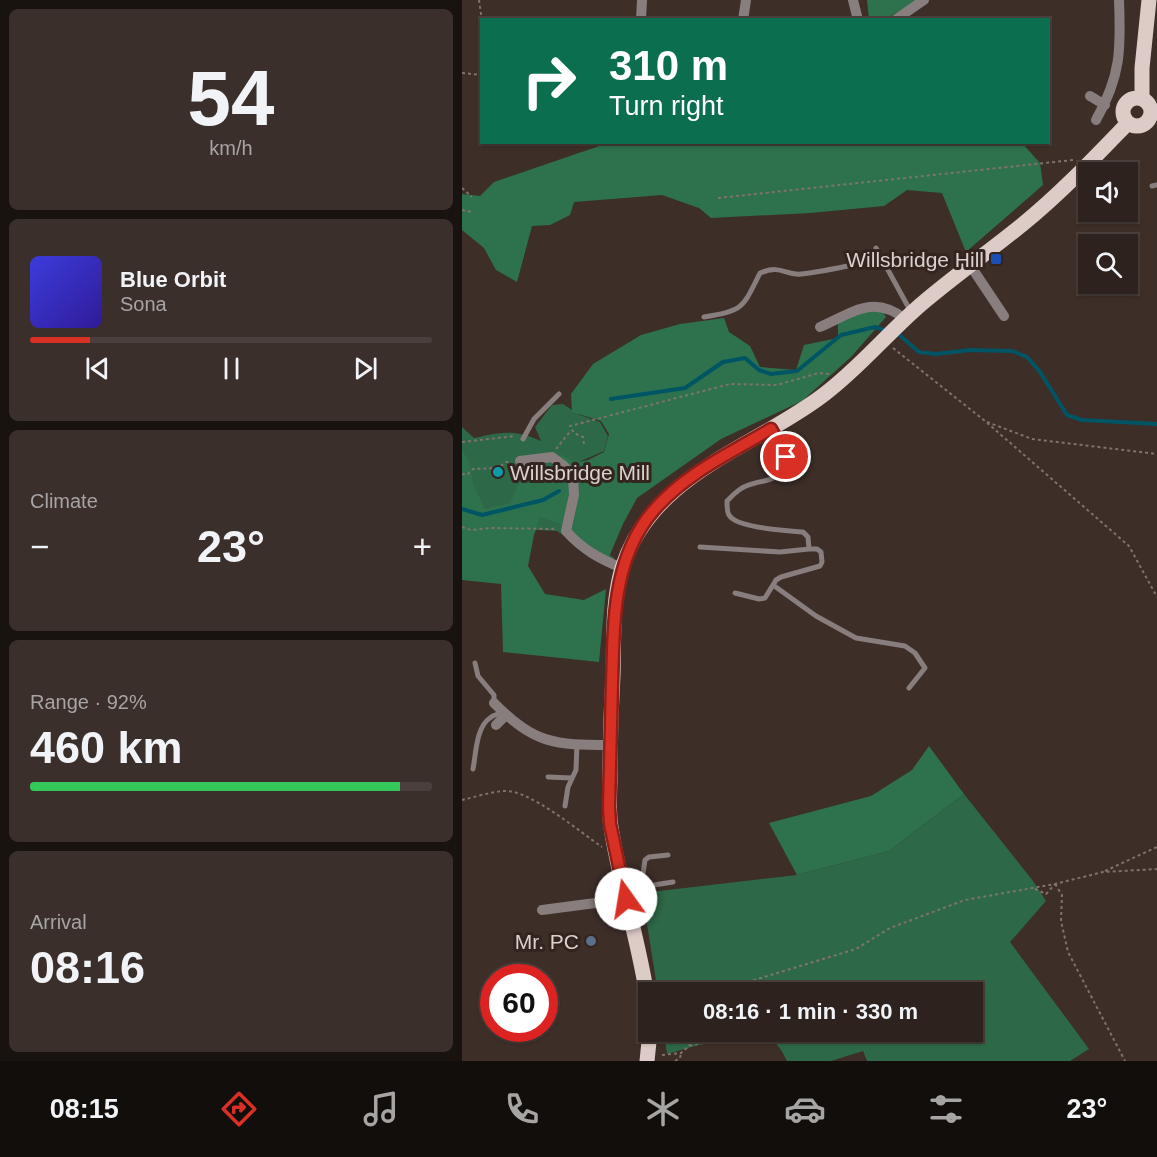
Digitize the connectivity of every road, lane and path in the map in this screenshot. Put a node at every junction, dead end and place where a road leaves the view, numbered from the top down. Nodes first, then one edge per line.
1 (479, 0) edge
2 (642, 0) edge
3 (746, 0) edge
4 (852, 0) edge
5 (924, 0) edge
6 (1119, 0) edge
7 (1149, 0) edge
8 (482, 18) edge
9 (641, 18) edge
10 (743, 18) edge
11 (857, 18) edge
12 (898, 18) edge
13 (462, 73) edge
14 (480, 75) edge
15 (1090, 96) dead end
16 (1142, 99) junction
17 (1105, 105) junction
18 (1096, 120) dead end
19 (1153, 121) edge
20 (1128, 123) junction
21 (1094, 158) junction
22 (462, 188) edge
23 (472, 197) dead end
24 (718, 198) dead end
25 (462, 210) edge
26 (472, 212) dead end
27 (876, 248) dead end
28 (882, 259) junction
29 (970, 265) junction
30 (1004, 316) dead end
31 (704, 317) dead end
32 (905, 320) junction
33 (820, 327) dead end
34 (880, 345) junction
35 (844, 378) junction
36 (559, 394) dead end
37 (985, 421) junction
38 (771, 429) junction
39 (572, 431) junction
40 (488, 439) dead end
41 (523, 439) dead end
42 (462, 442) edge
43 (585, 444) dead end
44 (1157, 454) edge
45 (552, 457) junction
46 (520, 461) joint
47 (462, 474) edge
48 (567, 521) junction
49 (462, 527) edge
50 (700, 547) dead end
51 (809, 549) junction
52 (622, 568) junction
53 (773, 585) junction
54 (735, 593) dead end
55 (1157, 597) edge
56 (475, 663) dead end
57 (909, 688) dead end
58 (494, 703) joint
59 (505, 714) junction
60 (496, 725) dead end
61 (577, 744) junction
62 (610, 745) junction
63 (473, 769) dead end
64 (548, 777) dead end
65 (572, 778) junction
66 (462, 800) edge
67 (565, 806) dead end
68 (1157, 847) edge
69 (668, 855) dead end
70 (616, 857) junction
71 (1157, 869) edge
72 (1103, 872) junction
73 (673, 882) dead end
74 (1055, 885) junction
75 (641, 887) junction
76 (1033, 888) junction
77 (628, 907) junction
78 (542, 910) dead end
79 (644, 982) edge
80 (750, 982) edge
81 (649, 1042) edge
82 (691, 1042) edge
83 (708, 1042) edge
84 (689, 1046) junction
85 (681, 1053) junction
86 (648, 1060) edge
87 (675, 1061) edge
88 (1125, 1061) edge

1 - 8 path
2 - 9 street
3 - 10 street
4 - 11 street
5 - 12 street
6 - 17 street
7 - 16 main road
13 - 14 path
15 - 17 street
16 - 19 main road
16 - 20 main road
17 - 18 street
19 - 20 main road
20 - 21 main road
21 - 24 path
21 - 29 main road
22 - 23 path
25 - 26 path
27 - 28 lane
28 - 31 lane
28 - 32 lane
29 - 30 street
29 - 32 main road
32 - 33 street
32 - 34 main road
34 - 35 main road
34 - 37 path
35 - 38 main road
35 - 39 path
36 - 41 lane
37 - 44 path
37 - 55 path
38 - 51 lane
38 - 52 main road
39 - 43 path
39 - 45 path
40 - 42 path
45 - 46 street
45 - 48 street
46 - 47 path
48 - 49 path
48 - 52 street
50 - 51 lane
51 - 53 lane
52 - 62 main road
53 - 54 lane
53 - 57 lane
56 - 58 lane
58 - 59 street
59 - 60 street
59 - 61 street
59 - 63 lane
61 - 62 street
61 - 65 lane
62 - 70 main road
64 - 65 lane
65 - 67 lane
66 - 70 path
68 - 72 path
69 - 75 lane
70 - 77 main road
71 - 72 path
72 - 74 path
73 - 75 lane
74 - 76 path
74 - 76 path
74 - 88 path
75 - 77 lane
76 - 80 path
77 - 78 street
77 - 79 main road
81 - 86 main road
82 - 84 path
83 - 84 path
84 - 85 path
85 - 86 path
85 - 87 path

